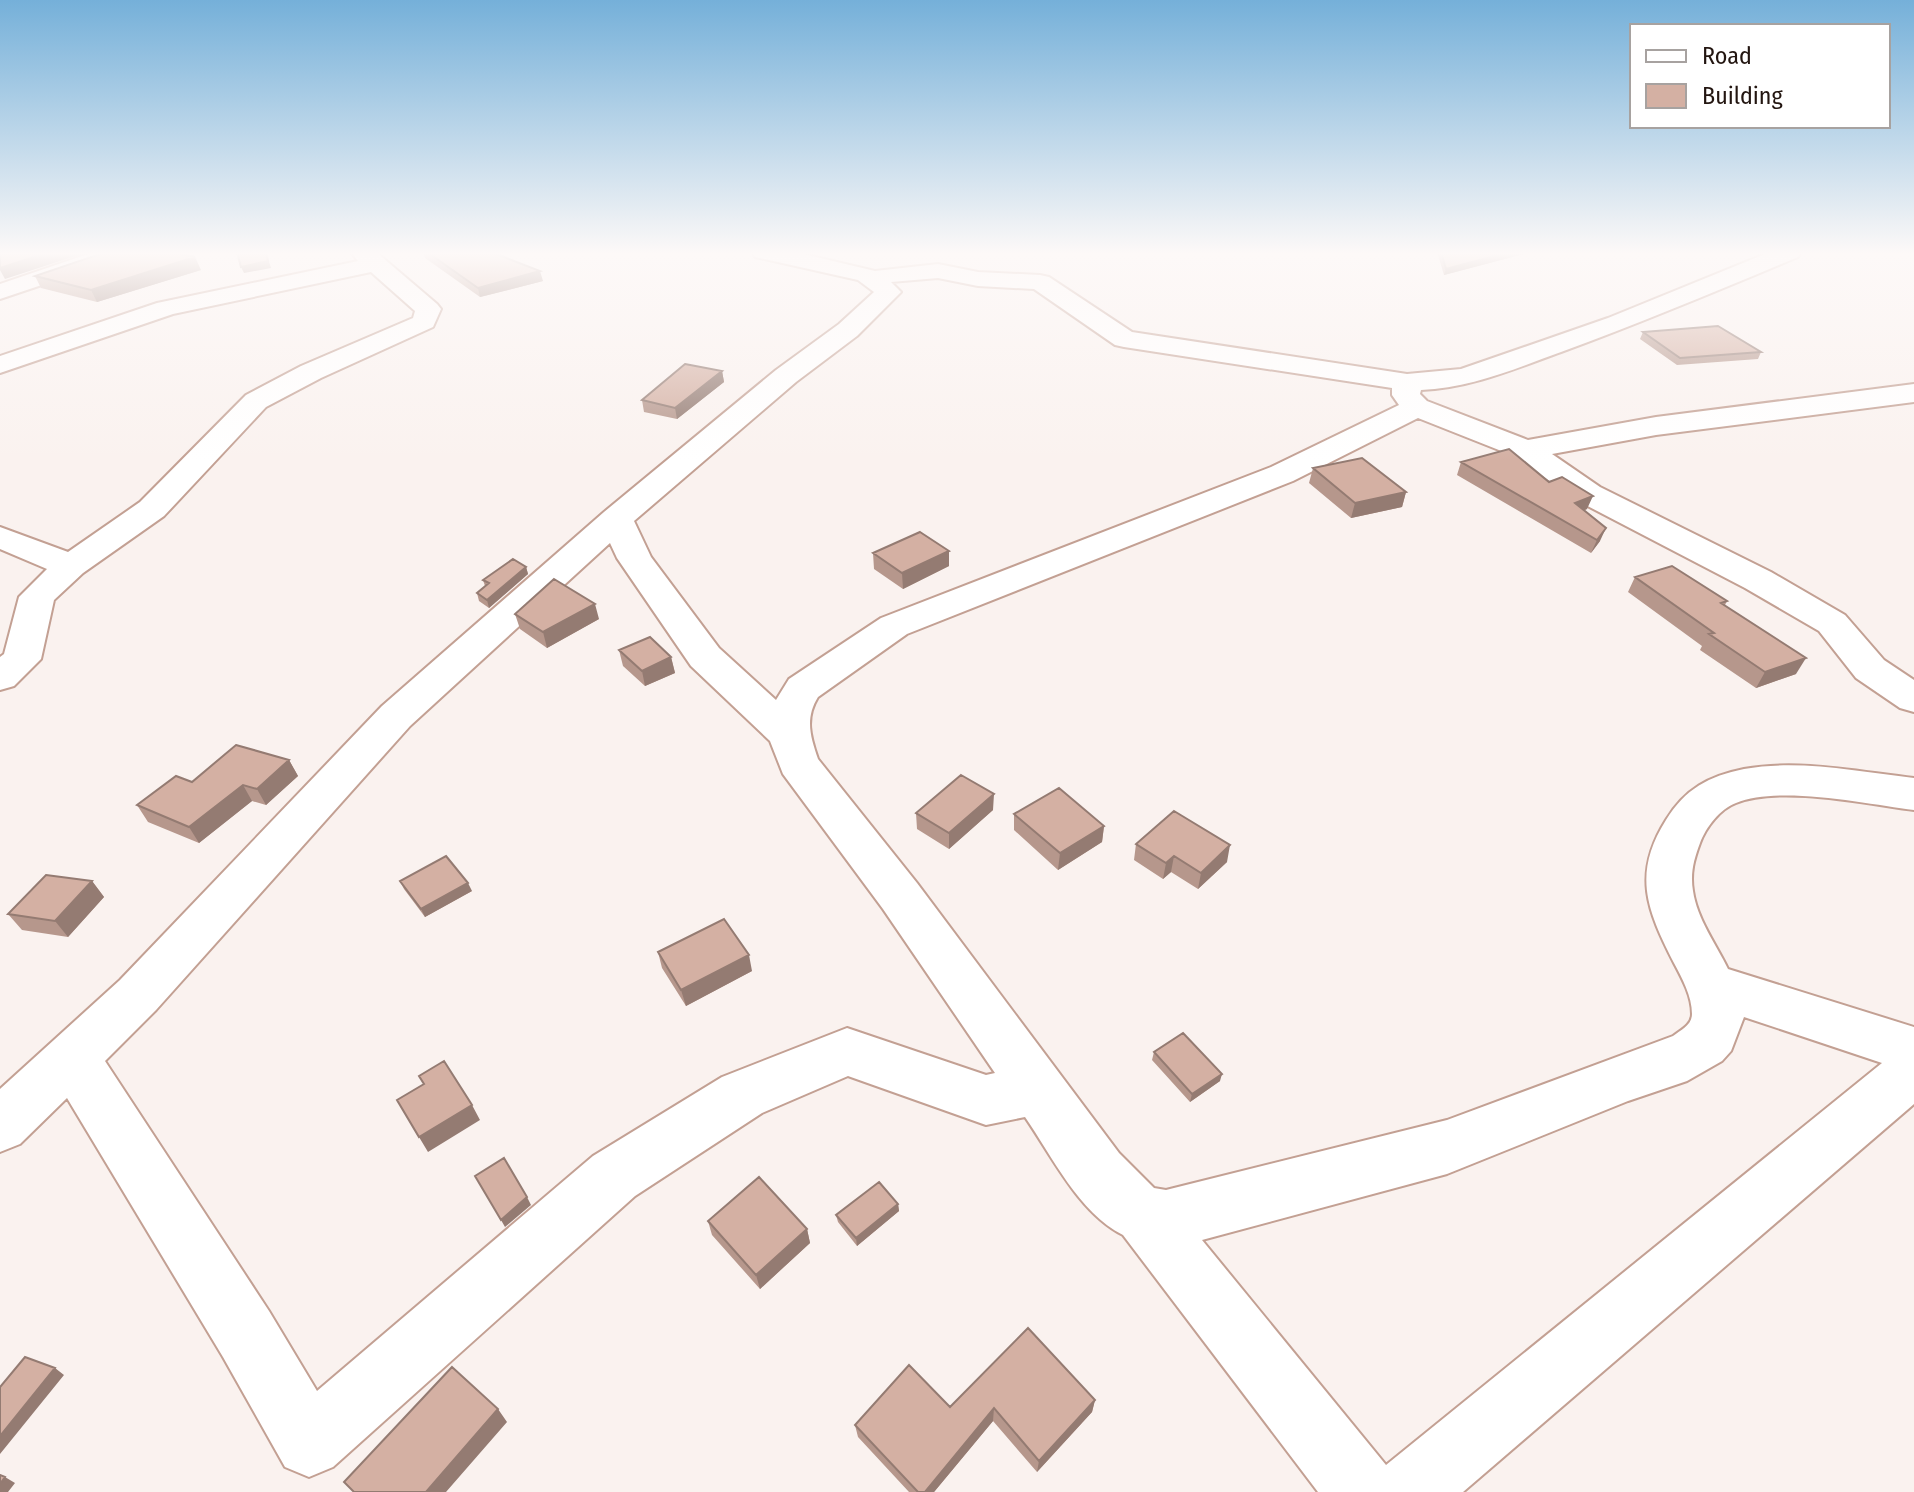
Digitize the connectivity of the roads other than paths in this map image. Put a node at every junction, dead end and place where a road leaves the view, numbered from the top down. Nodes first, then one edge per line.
1 (126, 322) edge
2 (424, 322) edge
3 (857, 322) edge
4 (1098, 322) edge
5 (1620, 322) edge
6 (0, 342) edge
7 (0, 357) edge
8 (0, 365) edge
9 (1914, 393) edge
10 (1412, 394) junction
11 (1525, 450) junction
12 (616, 519) junction
13 (0, 537) edge
14 (71, 566) junction
15 (0, 677) edge
16 (1914, 699) edge
17 (789, 735) junction
18 (1914, 794) edge
19 (1710, 985) junction
20 (1914, 1050) edge
21 (72, 1057) junction
22 (1914, 1070) edge
23 (1038, 1089) junction
24 (0, 1126) edge
25 (1145, 1217) junction
26 (1362, 1492) edge
27 (1409, 1492) edge

1 - 8 street
2 - 14 street
3 - 12 street
4 - 10 street
5 - 10 street
6 - 7 street
9 - 11 street
10 - 11 street
10 - 17 street
11 - 16 street
12 - 17 street
12 - 21 street
13 - 14 street
14 - 15 street
17 - 23 street
18 - 19 street
19 - 20 street
19 - 25 street
21 - 23 street
21 - 24 street
22 - 27 street
23 - 25 street
25 - 26 street

